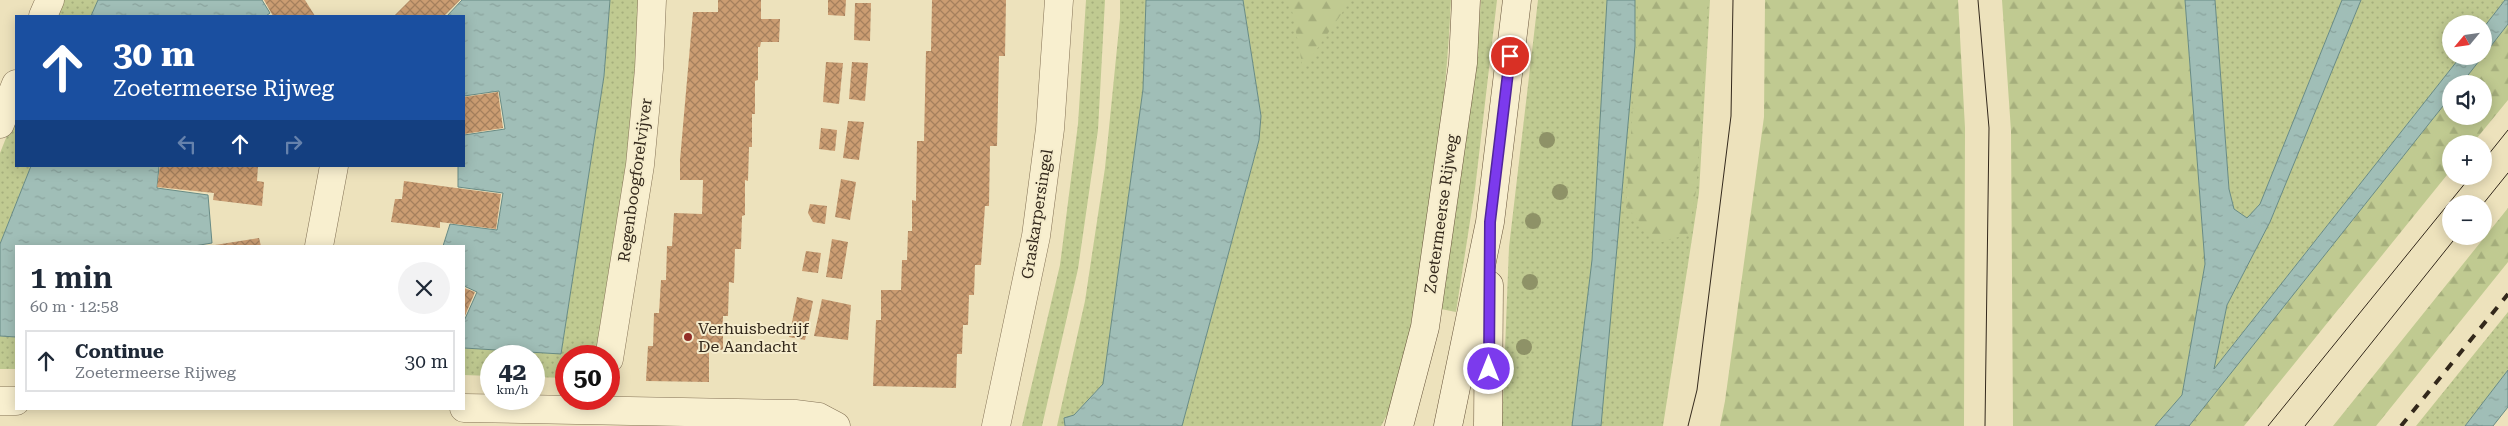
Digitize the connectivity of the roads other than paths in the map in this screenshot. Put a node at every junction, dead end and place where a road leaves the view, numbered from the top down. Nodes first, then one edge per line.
1 (50, 0) edge
2 (652, 0) edge
3 (1059, 0) edge
4 (1466, 0) edge
5 (1517, 0) edge
6 (43, 15) edge
7 (15, 86) edge
8 (0, 124) edge
9 (334, 167) edge
10 (1490, 222) junction
11 (319, 245) edge
12 (611, 345) edge
13 (0, 401) edge
14 (15, 401) edge
15 (555, 406) edge
16 (620, 406) edge
17 (465, 408) edge
18 (836, 426) edge
19 (996, 426) edge
20 (1399, 426) edge
21 (1448, 426) edge
22 (1488, 426) edge

1 - 6 street
2 - 12 street, Regenboogforelvijver
3 - 19 street, Graskarpersingel
4 - 20 street, Zoetermeerse Rijweg
5 - 10 street
7 - 8 street
9 - 11 street
10 - 21 street
10 - 22 street
13 - 14 street
15 - 17 street
16 - 18 street

